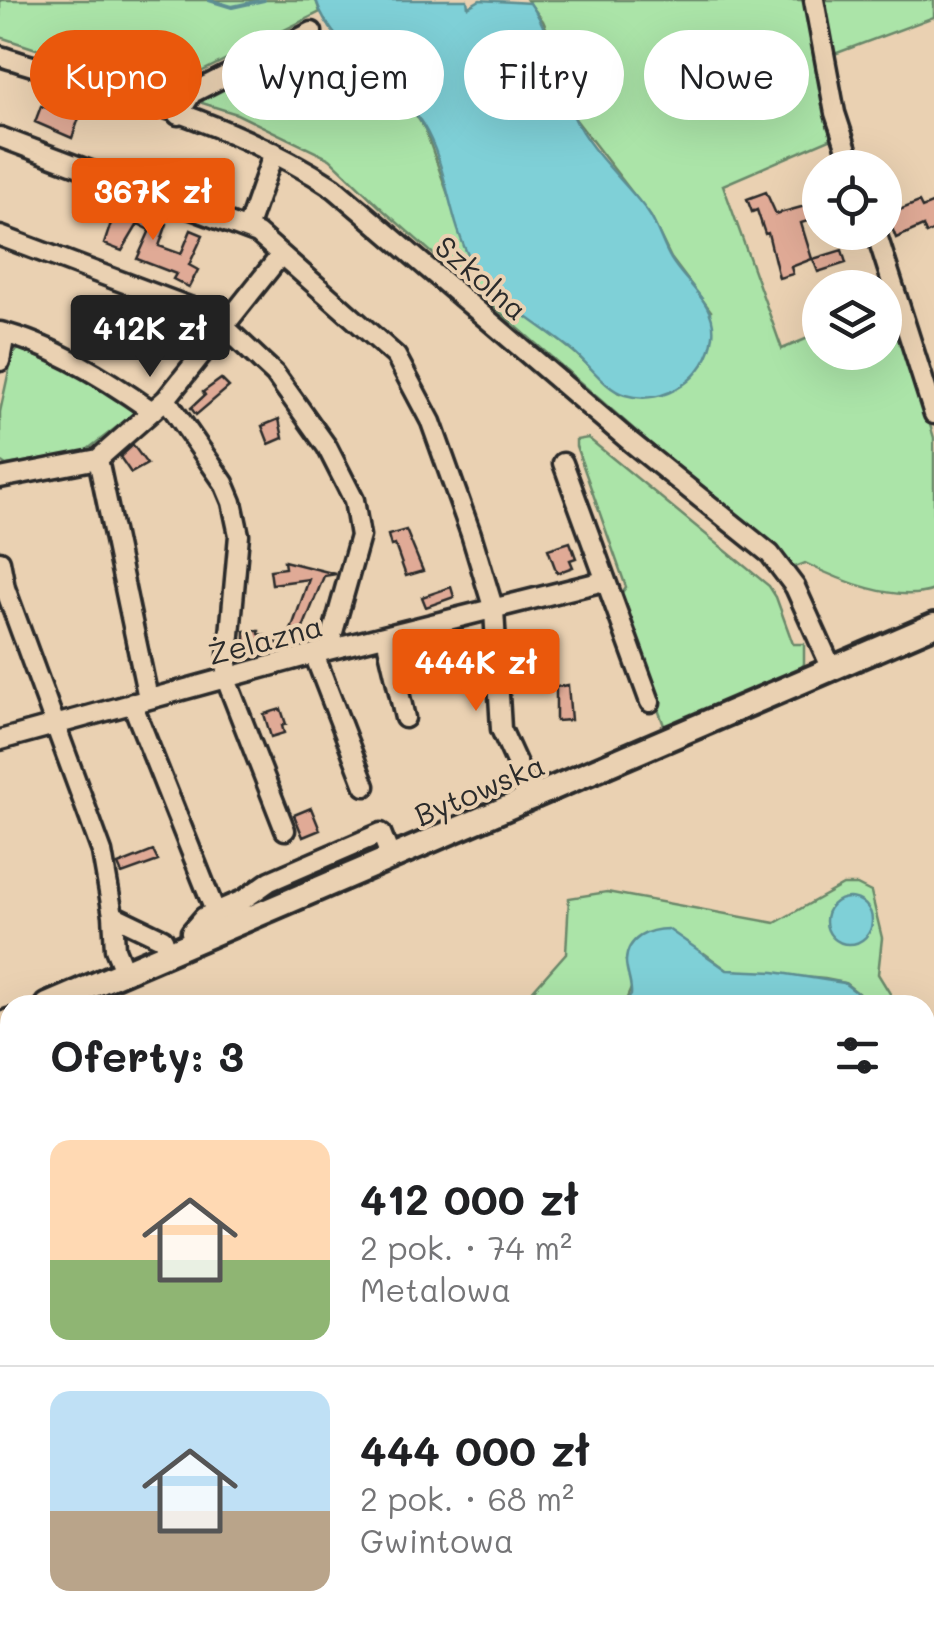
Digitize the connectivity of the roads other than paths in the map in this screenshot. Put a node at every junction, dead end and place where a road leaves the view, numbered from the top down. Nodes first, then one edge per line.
1 (814, 0) edge
2 (0, 56) edge
3 (30, 66) edge
4 (191, 120) edge
5 (0, 137) edge
6 (847, 150) edge
7 (274, 152) junction
8 (247, 229) junction
9 (0, 236) edge
10 (882, 250) edge
11 (280, 256) junction
12 (224, 325) junction
13 (3, 332) edge
14 (0, 361) edge
15 (158, 405) junction
16 (934, 414) edge
17 (98, 458) junction
18 (562, 462) dead end
19 (0, 478) edge
20 (0, 560) edge
21 (604, 582) junction
22 (494, 610) junction
23 (934, 625) edge
24 (386, 636) junction
25 (321, 652) junction
26 (832, 669) junction
27 (226, 680) junction
28 (140, 700) junction
29 (650, 702) dead end
30 (405, 718) dead end
31 (56, 726) junction
32 (0, 740) edge
33 (364, 786) dead end
34 (534, 799) junction
35 (285, 830) dead end
36 (391, 858) junction
37 (215, 911) junction
38 (113, 914) junction
39 (195, 942) junction
40 (168, 954) junction
41 (124, 972) junction
42 (70, 995) edge

1 - 6 street
2 - 3 street, Szkolna
4 - 7 street, Szkolna
5 - 8 street
7 - 8 street
7 - 26 street, Szkolna
8 - 11 street
9 - 12 street
10 - 16 street
11 - 12 street
11 - 22 street
12 - 15 street
12 - 25 street
13 - 14 street
13 - 15 street
15 - 17 street
15 - 27 street
17 - 19 street
17 - 28 street
18 - 21 street
20 - 31 street
21 - 22 street, Żelazna
21 - 29 street
22 - 24 street, Żelazna
22 - 34 street
23 - 26 main road, Bytowska
24 - 25 street, Żelazna
24 - 30 street
25 - 27 street, Żelazna
25 - 33 street
26 - 34 main road, Bytowska
27 - 28 street, Żelazna
27 - 35 street
28 - 31 street, Żelazna
28 - 37 street
31 - 32 street, Żelazna
31 - 38 street
34 - 36 main road, Bytowska
36 - 37 street
36 - 39 main road, Bytowska
37 - 39 street
38 - 40 street
38 - 41 street
39 - 40 main road, Bytowska
40 - 41 main road, Bytowska
41 - 42 main road, Bytowska

